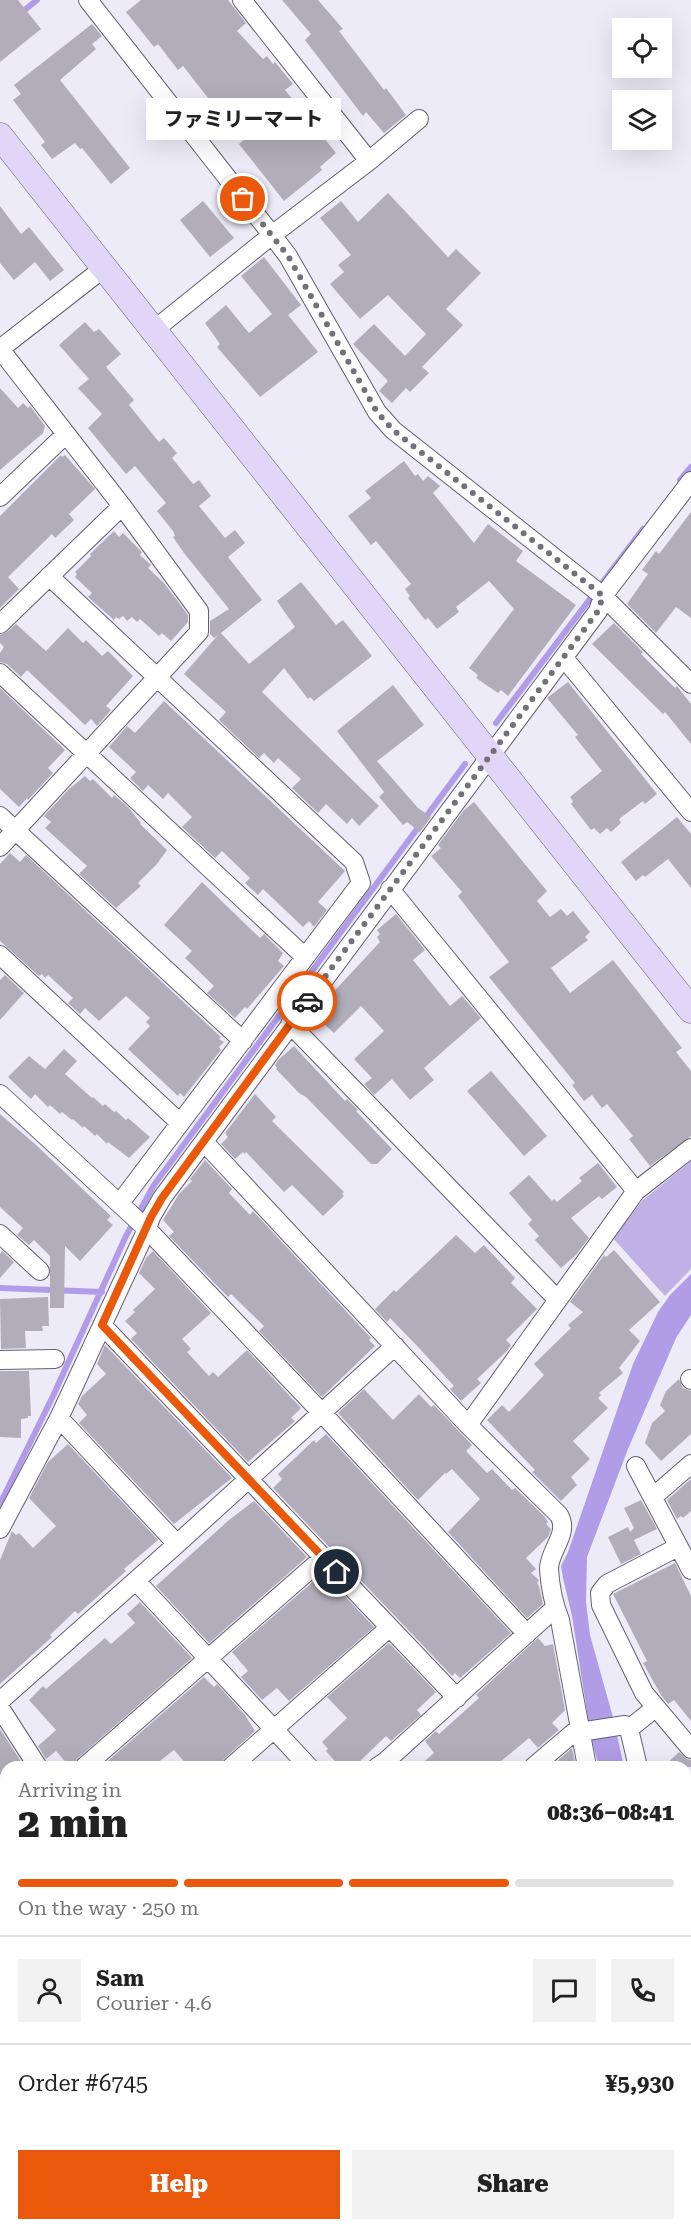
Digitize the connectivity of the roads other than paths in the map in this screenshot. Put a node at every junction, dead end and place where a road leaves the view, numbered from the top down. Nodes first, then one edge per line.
1 (88, 0) edge
2 (242, 0) edge
3 (419, 119) dead end
4 (0, 136) edge
5 (369, 161) junction
6 (272, 235) junction
7 (105, 267) junction
8 (154, 330) junction
9 (0, 349) edge
10 (66, 434) junction
11 (691, 481) edge
12 (0, 497) edge
13 (122, 506) junction
14 (49, 576) junction
15 (598, 592) junction
16 (0, 624) edge
17 (564, 657) junction
18 (0, 673) edge
19 (157, 679) junction
20 (691, 684) edge
21 (87, 754) junction
22 (490, 754) junction
23 (691, 812) edge
24 (0, 816) edge
25 (15, 831) junction
26 (0, 847) edge
27 (390, 889) junction
28 (0, 955) edge
29 (305, 957) junction
30 (691, 1010) edge
31 (290, 1024) junction
32 (243, 1041) junction
33 (0, 1094) edge
34 (180, 1123) junction
35 (204, 1142) junction
36 (691, 1148) edge
37 (636, 1191) junction
38 (134, 1216) junction
39 (0, 1234) edge
40 (40, 1270) dead end
41 (557, 1299) junction
42 (102, 1325) junction
43 (395, 1346) junction
44 (55, 1359) dead end
45 (0, 1360) edge
46 (322, 1413) junction
47 (59, 1419) junction
48 (468, 1425) junction
49 (691, 1464) edge
50 (636, 1466) dead end
51 (250, 1479) junction
52 (653, 1497) junction
53 (0, 1529) edge
54 (177, 1544) junction
55 (678, 1546) junction
56 (323, 1558) junction
57 (691, 1570) edge
58 (136, 1581) junction
59 (555, 1608) junction
60 (389, 1628) junction
61 (527, 1634) junction
62 (207, 1658) junction
63 (457, 1698) junction
64 (0, 1701) edge
65 (0, 1708) edge
66 (656, 1708) junction
67 (623, 1727) junction
68 (274, 1730) junction
69 (584, 1732) junction
70 (691, 1749) edge
71 (34, 1761) edge
72 (91, 1761) edge
73 (238, 1761) edge
74 (303, 1761) edge
75 (386, 1761) edge
76 (540, 1761) edge
77 (586, 1761) edge
78 (636, 1761) edge

1 - 6 street
2 - 5 street
3 - 5 street
4 - 7 street
5 - 6 street
6 - 8 street
6 - 15 street
7 - 8 street
7 - 9 street
8 - 22 street
9 - 10 street
10 - 12 street
10 - 13 street
11 - 15 street
13 - 14 street
13 - 19 street
14 - 16 street
14 - 19 street
15 - 17 street
15 - 20 street
17 - 22 street
17 - 23 street
18 - 21 street
19 - 21 street
19 - 29 street
21 - 25 street
21 - 29 street
22 - 27 street
22 - 30 street
24 - 25 street
25 - 26 street
25 - 32 street
27 - 31 street
27 - 37 street
28 - 34 street
29 - 32 street
31 - 35 street
31 - 41 street
32 - 34 street
33 - 38 street
34 - 38 street
35 - 38 street
35 - 43 street
36 - 37 street
37 - 41 street
38 - 42 street
38 - 46 street
39 - 40 street
41 - 48 street
42 - 47 street
42 - 51 street
43 - 46 street
43 - 48 street
44 - 45 street
46 - 51 street
46 - 61 street
47 - 53 street
47 - 54 street
48 - 59 street
49 - 52 street
50 - 52 street
51 - 54 street
51 - 56 street
52 - 55 street
54 - 58 street
55 - 57 street
55 - 66 street
56 - 60 street
56 - 62 street
58 - 62 street
58 - 64 street
59 - 61 street
59 - 69 street
60 - 63 street
60 - 68 street
61 - 63 street
62 - 68 street
62 - 72 street
63 - 75 street
65 - 71 street
66 - 67 street
66 - 70 street
67 - 69 street
67 - 78 street
68 - 73 street
68 - 74 street
69 - 76 street
69 - 77 street

